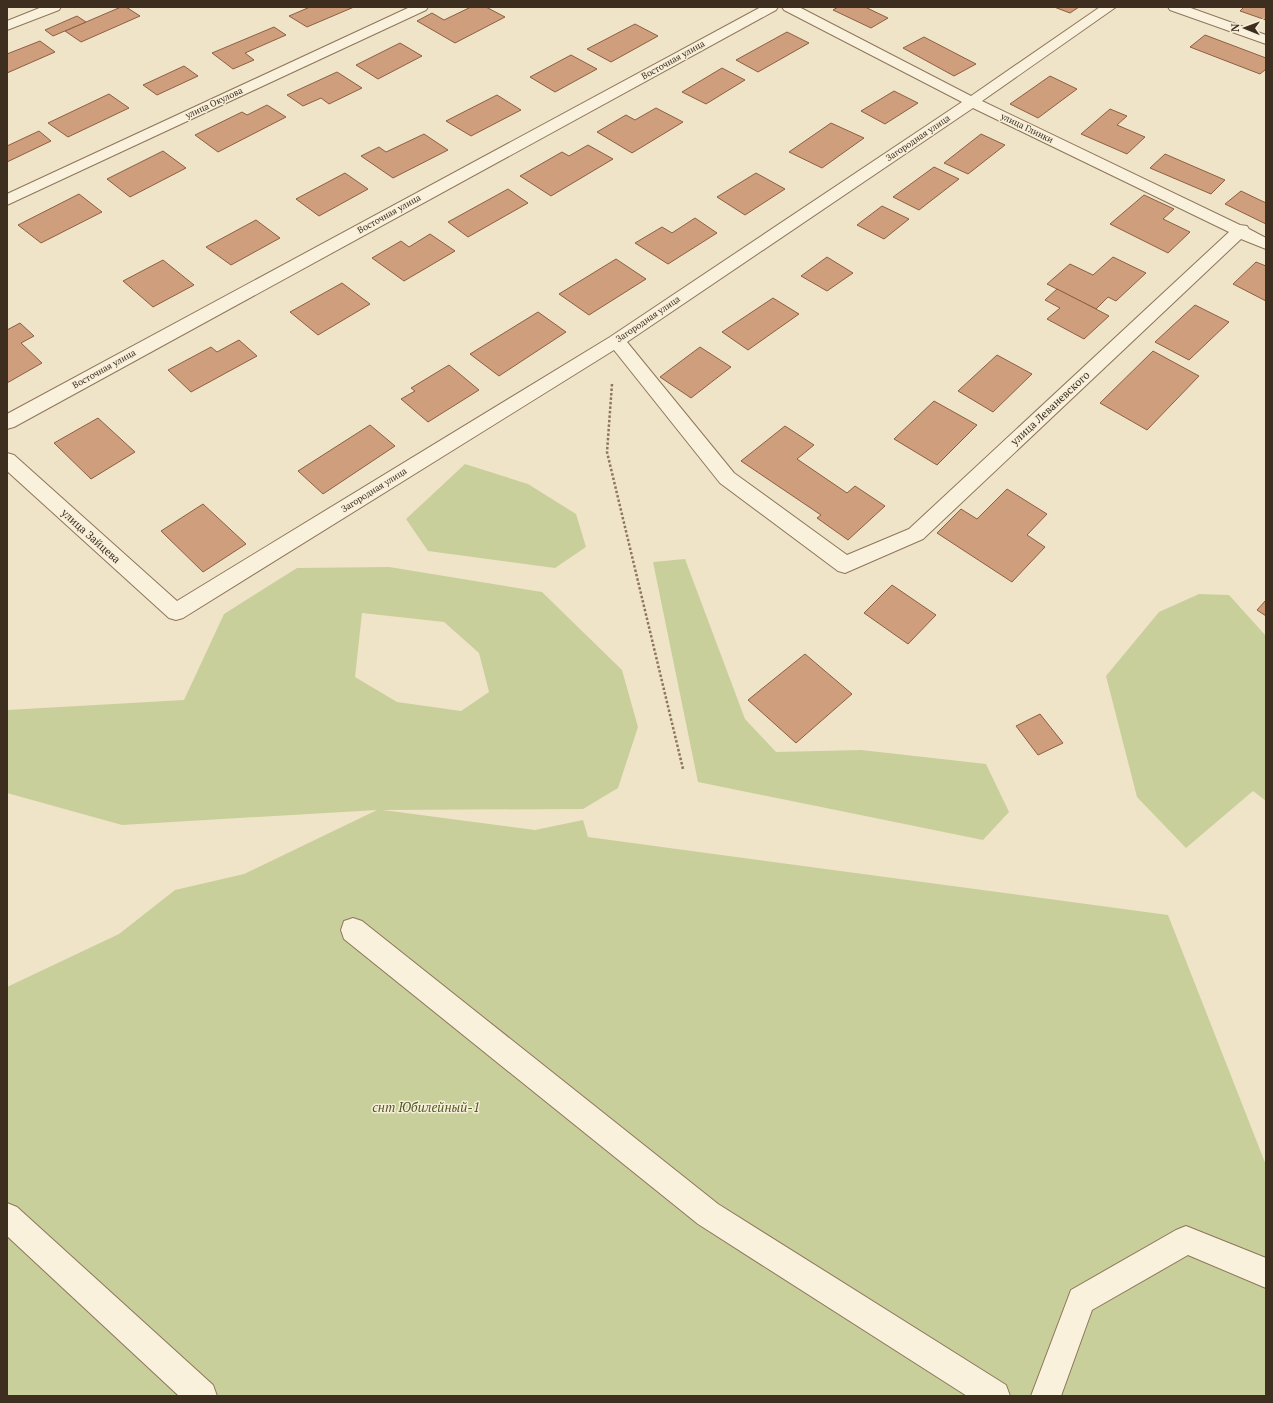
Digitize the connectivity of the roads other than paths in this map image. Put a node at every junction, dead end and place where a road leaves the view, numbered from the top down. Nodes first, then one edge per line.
1 (54, 7) edge
2 (421, 7) edge
3 (770, 7) edge
4 (790, 7) edge
5 (1109, 7) edge
6 (1175, 7) edge
7 (7, 26) edge
8 (1266, 40) edge
9 (972, 102) junction
10 (7, 200) edge
11 (1241, 230) junction
12 (1266, 244) edge
13 (616, 341) junction
14 (7, 422) edge
15 (7, 460) edge
16 (176, 612) joint
17 (353, 930) dead end
18 (7, 1217) edge
19 (1266, 1273) edge
20 (202, 1396) edge
21 (995, 1396) edge
22 (1046, 1396) edge

1 - 7 street
2 - 10 street, улица Окулова
3 - 14 street, Восточная улица
4 - 9 street, улица Глинки
5 - 9 street, Загородная улица
6 - 8 street
9 - 11 street, улица Глинки
9 - 13 street, Загородная улица
11 - 12 street, улица Глинки
11 - 13 street, улица Леваневского
13 - 16 street, Загородная улица
15 - 16 street, улица Зайцева
17 - 21 street
18 - 20 street
19 - 22 street

